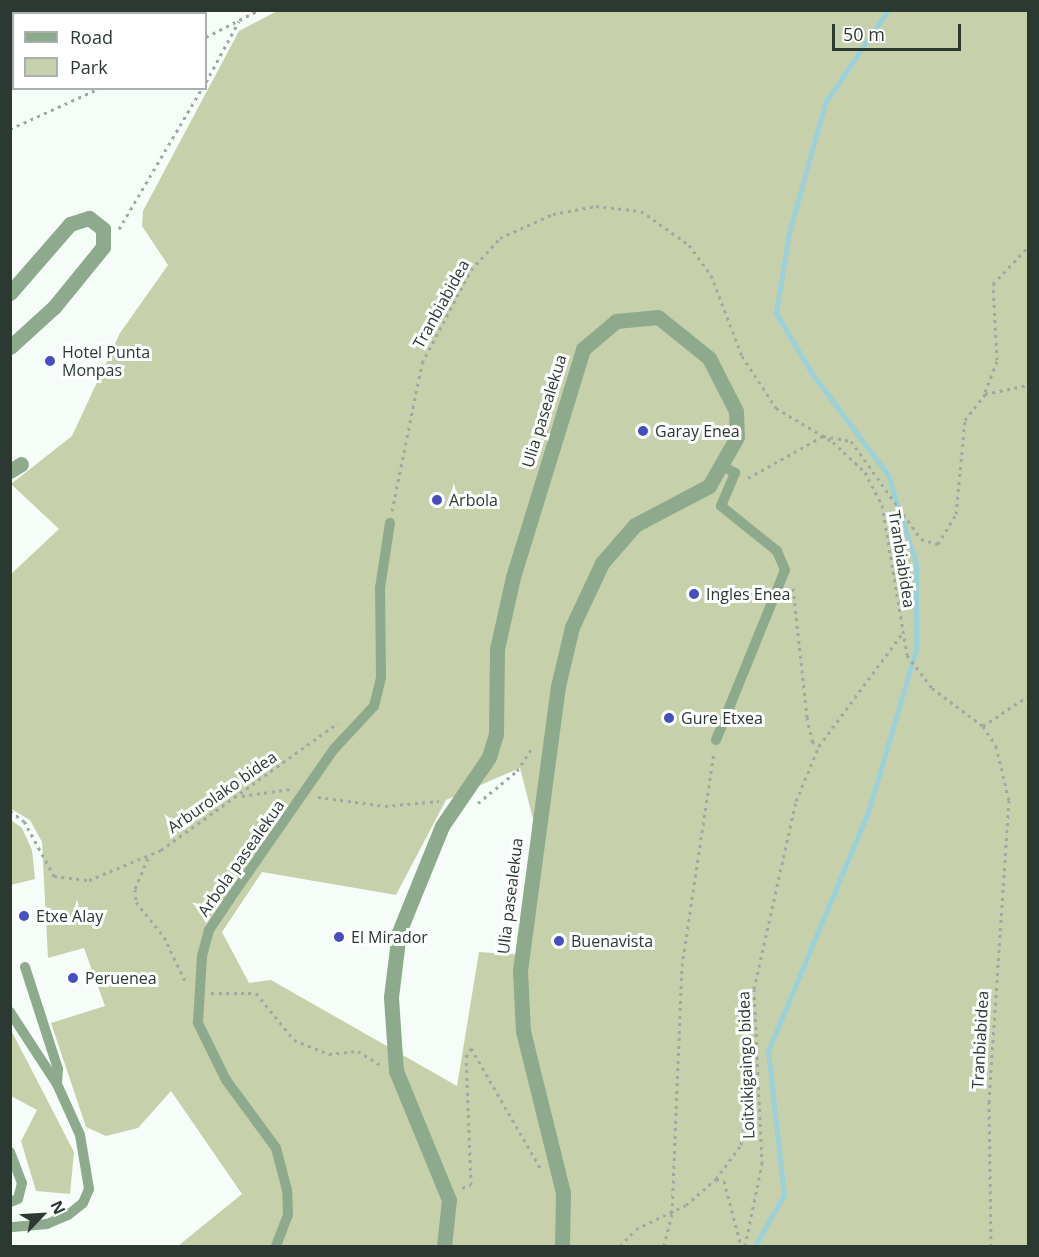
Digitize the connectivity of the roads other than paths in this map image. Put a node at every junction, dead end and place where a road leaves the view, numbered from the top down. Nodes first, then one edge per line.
1 (10, 293) edge
2 (10, 347) edge
3 (730, 470) junction
4 (390, 523) road end
5 (716, 740) road end
6 (26, 968) dead end
7 (10, 1012) edge
8 (57, 1084) junction
9 (10, 1152) edge
10 (10, 1202) edge
11 (10, 1227) edge
12 (276, 1246) edge
13 (444, 1246) edge
14 (562, 1246) edge

1 - 2 street
3 - 5 lane
3 - 13 street, Ulia pasealekua
3 - 14 street, Ulia pasealekua
4 - 12 lane, Arbola pasealekua
6 - 8 lane
7 - 8 lane
8 - 11 lane
9 - 10 lane

